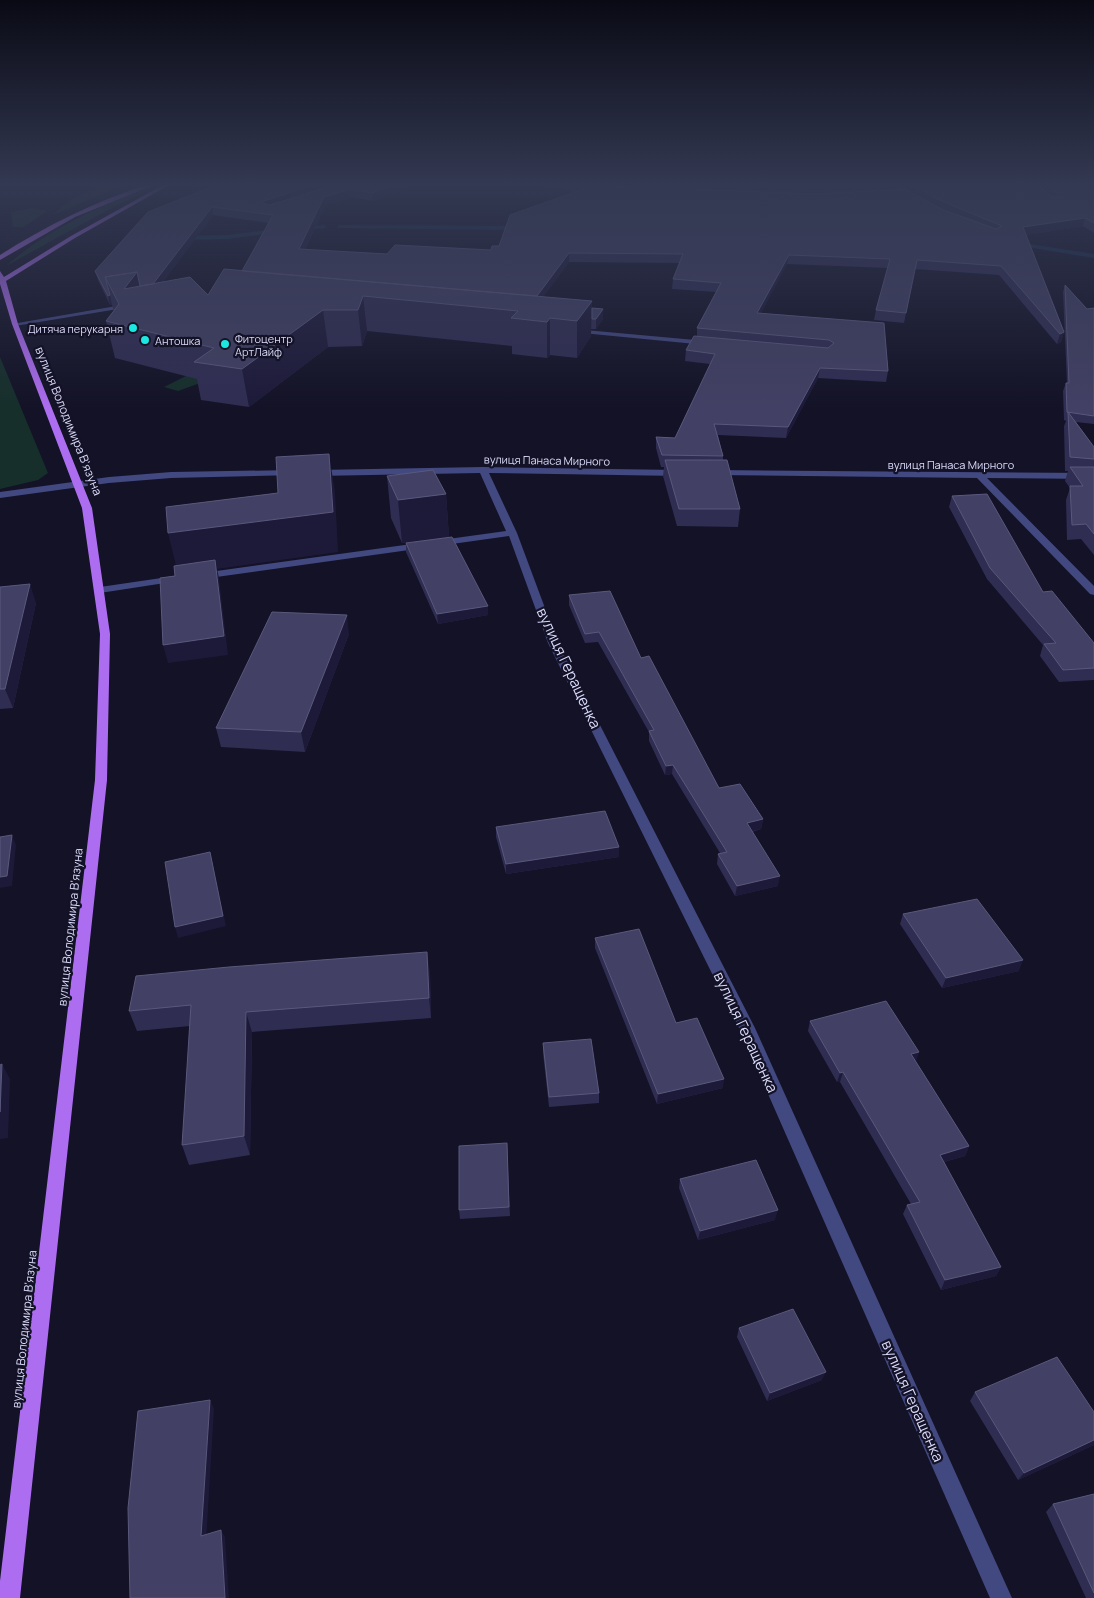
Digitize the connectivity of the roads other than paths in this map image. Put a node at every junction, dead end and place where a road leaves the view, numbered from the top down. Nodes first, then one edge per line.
1 (34, 260) edge
2 (1, 279) edge
3 (136, 305) edge
4 (15, 324) junction
5 (562, 330) edge
6 (719, 344) edge
7 (483, 470) junction
8 (692, 473) edge
9 (702, 473) edge
10 (980, 476) junction
11 (1094, 476) edge
12 (78, 485) junction
13 (0, 495) edge
14 (512, 533) junction
15 (100, 590) junction
16 (1094, 592) edge
17 (9, 1598) edge
18 (1000, 1598) edge

1 - 2 main road
2 - 4 main road, вулиця Володимира В'язуна
3 - 4 street
4 - 12 main road, вулиця Володимира В'язуна
5 - 6 street
7 - 8 street, вулиця Панаса Мирного
7 - 12 street, вулиця Панаса Мирного
7 - 14 street, вулиця Геращенка
9 - 10 street, вулиця Панаса Мирного
10 - 11 street, вулиця Панаса Мирного
10 - 16 street
12 - 13 street, вулиця Панаса Мирного
12 - 15 main road, вулиця Володимира В'язуна
14 - 15 street
14 - 18 street, вулиця Геращенка
15 - 17 main road, вулиця Володимира В'язуна

